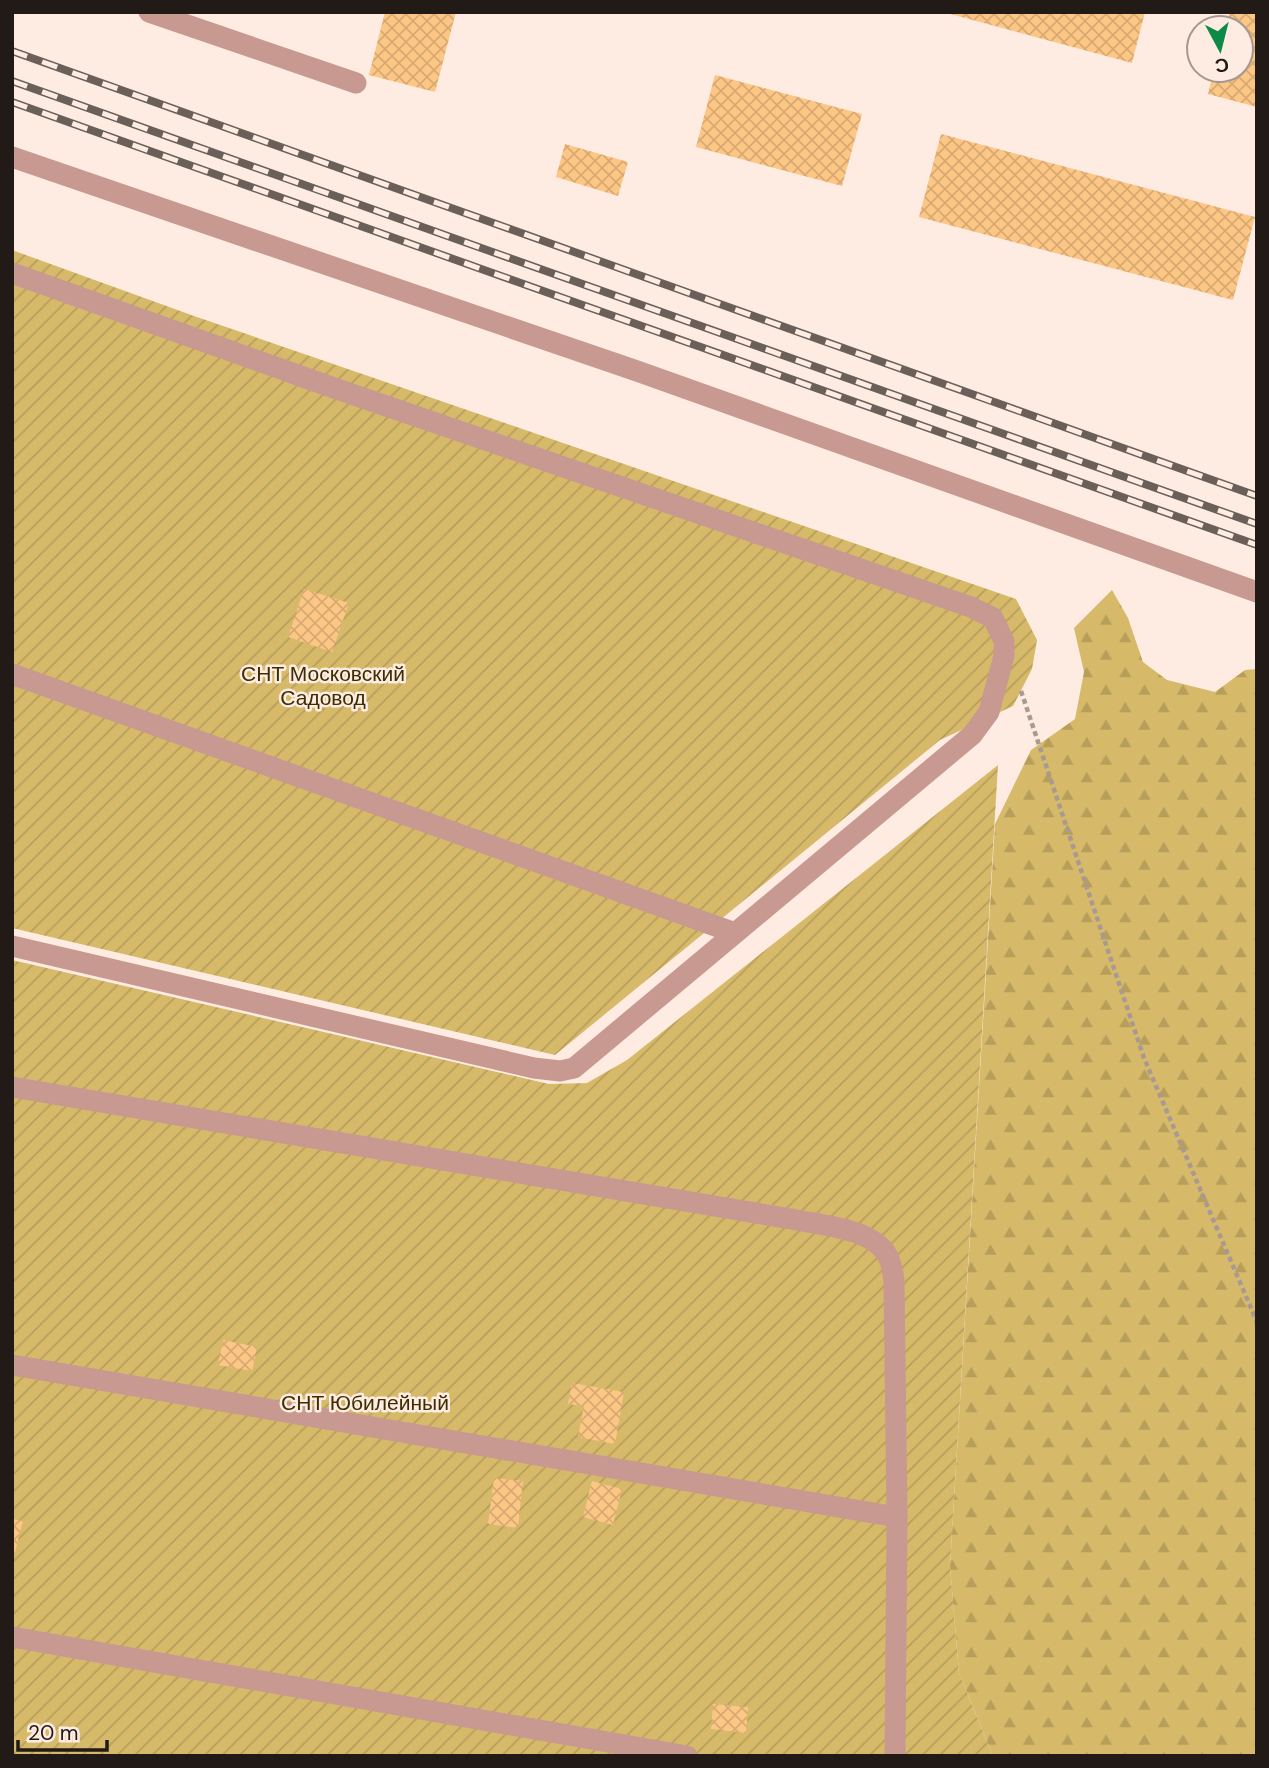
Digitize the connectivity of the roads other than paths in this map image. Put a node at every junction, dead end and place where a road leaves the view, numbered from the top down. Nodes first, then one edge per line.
1 (149, 12) edge
2 (356, 83) dead end
3 (12, 157) edge
4 (12, 272) edge
5 (1257, 592) edge
6 (12, 674) edge
7 (735, 933) junction
8 (12, 946) edge
9 (12, 1087) edge
10 (12, 1365) edge
11 (897, 1517) junction
12 (12, 1637) edge
13 (687, 1756) edge
14 (895, 1756) edge

1 - 2 street
3 - 5 street
4 - 7 street
6 - 7 street
7 - 8 street
9 - 11 street
10 - 11 street
11 - 14 street
12 - 13 street

